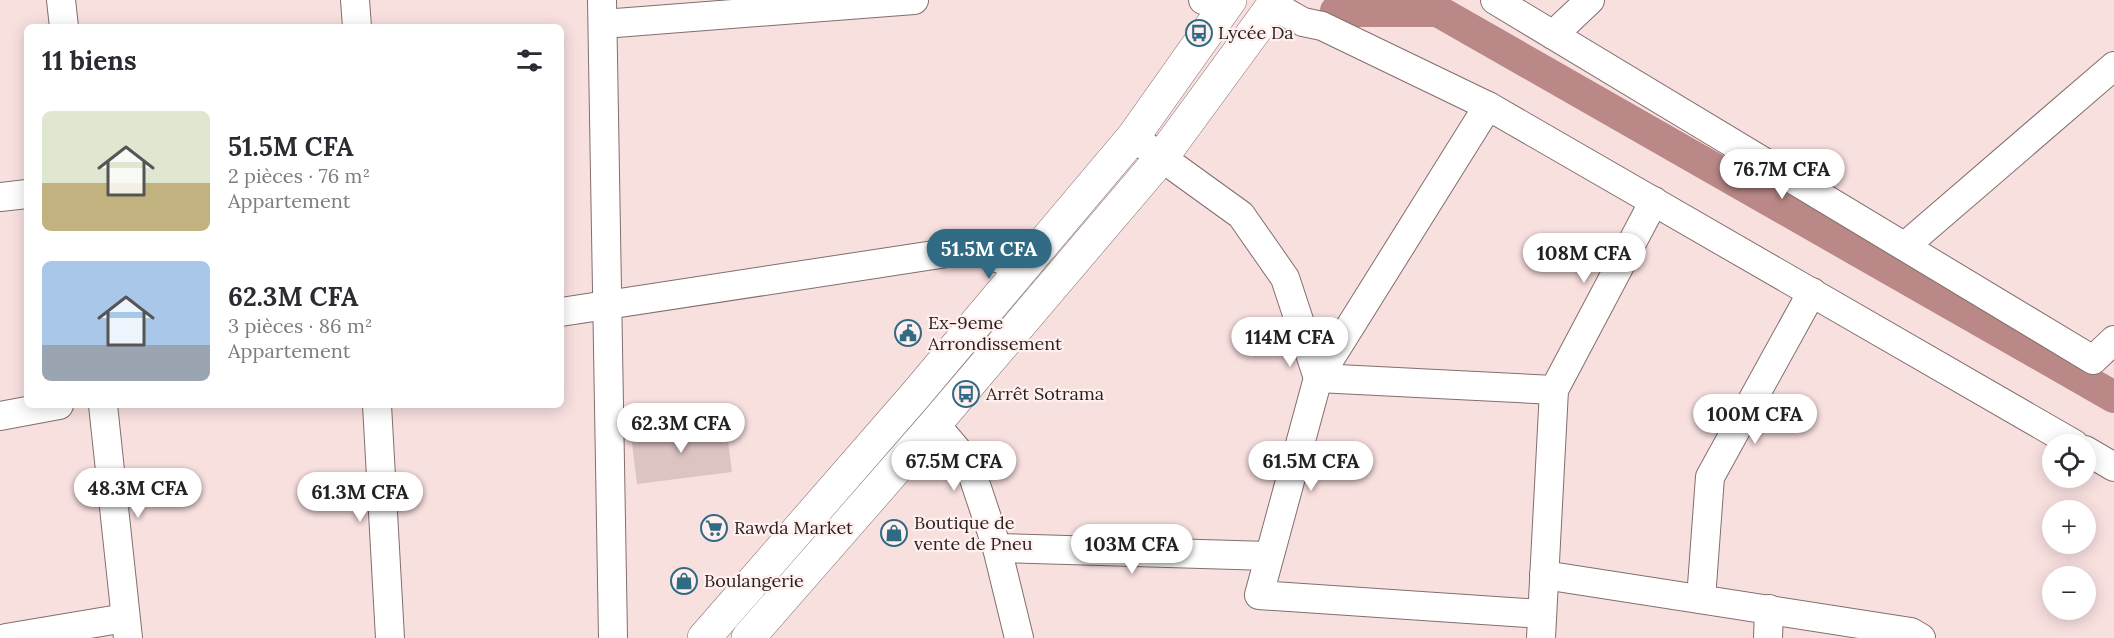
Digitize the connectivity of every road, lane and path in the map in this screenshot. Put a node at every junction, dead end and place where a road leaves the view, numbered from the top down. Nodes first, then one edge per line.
1 (61, 0) edge
2 (355, 0) edge
3 (914, 0) edge
4 (1495, 0) edge
5 (1590, 0) edge
6 (1220, 1) edge
7 (1275, 3) edge
8 (603, 12) edge
9 (64, 24) edge
10 (357, 24) edge
11 (1553, 35) junction
12 (2114, 66) edge
13 (1488, 106) junction
14 (1133, 137) junction
15 (1162, 157) junction
16 (24, 194) edge
17 (0, 197) edge
18 (1654, 201) junction
19 (1905, 246) junction
20 (1022, 267) junction
21 (1812, 292) junction
22 (607, 304) junction
23 (564, 311) edge
24 (2114, 340) edge
25 (1318, 378) junction
26 (1554, 390) junction
27 (43, 408) edge
28 (103, 408) edge
29 (377, 408) edge
30 (0, 416) edge
31 (935, 424) junction
32 (2057, 434) edge
33 (2096, 456) edge
34 (2114, 467) edge
35 (997, 548) junction
36 (1269, 556) junction
37 (1544, 575) junction
38 (1701, 599) junction
39 (1769, 609) junction
40 (1541, 626) edge
41 (126, 628) edge
42 (6, 638) edge
43 (390, 638) edge
44 (613, 638) edge
45 (704, 638) edge
46 (748, 638) edge
47 (1019, 638) edge
48 (1767, 638) edge
49 (1922, 638) edge

1 - 9 street
2 - 10 street
3 - 8 street
4 - 11 street
5 - 11 street
6 - 14 highway
7 - 13 street
7 - 15 highway
8 - 22 street
11 - 19 street
12 - 19 street
13 - 18 street
13 - 25 street
14 - 15 street
14 - 20 highway
15 - 25 street
15 - 31 highway
16 - 17 street
18 - 21 street
18 - 26 street
19 - 24 street
20 - 22 street
20 - 45 highway
21 - 32 street
21 - 38 street
22 - 23 street
22 - 44 street
25 - 26 street
25 - 36 street
26 - 37 street
27 - 30 street
28 - 41 street
29 - 43 street
31 - 35 street
31 - 46 highway
33 - 34 street
35 - 36 street
35 - 47 street
36 - 40 street
37 - 38 street
37 - 40 street
38 - 39 street
39 - 48 street
39 - 49 street
41 - 42 street

